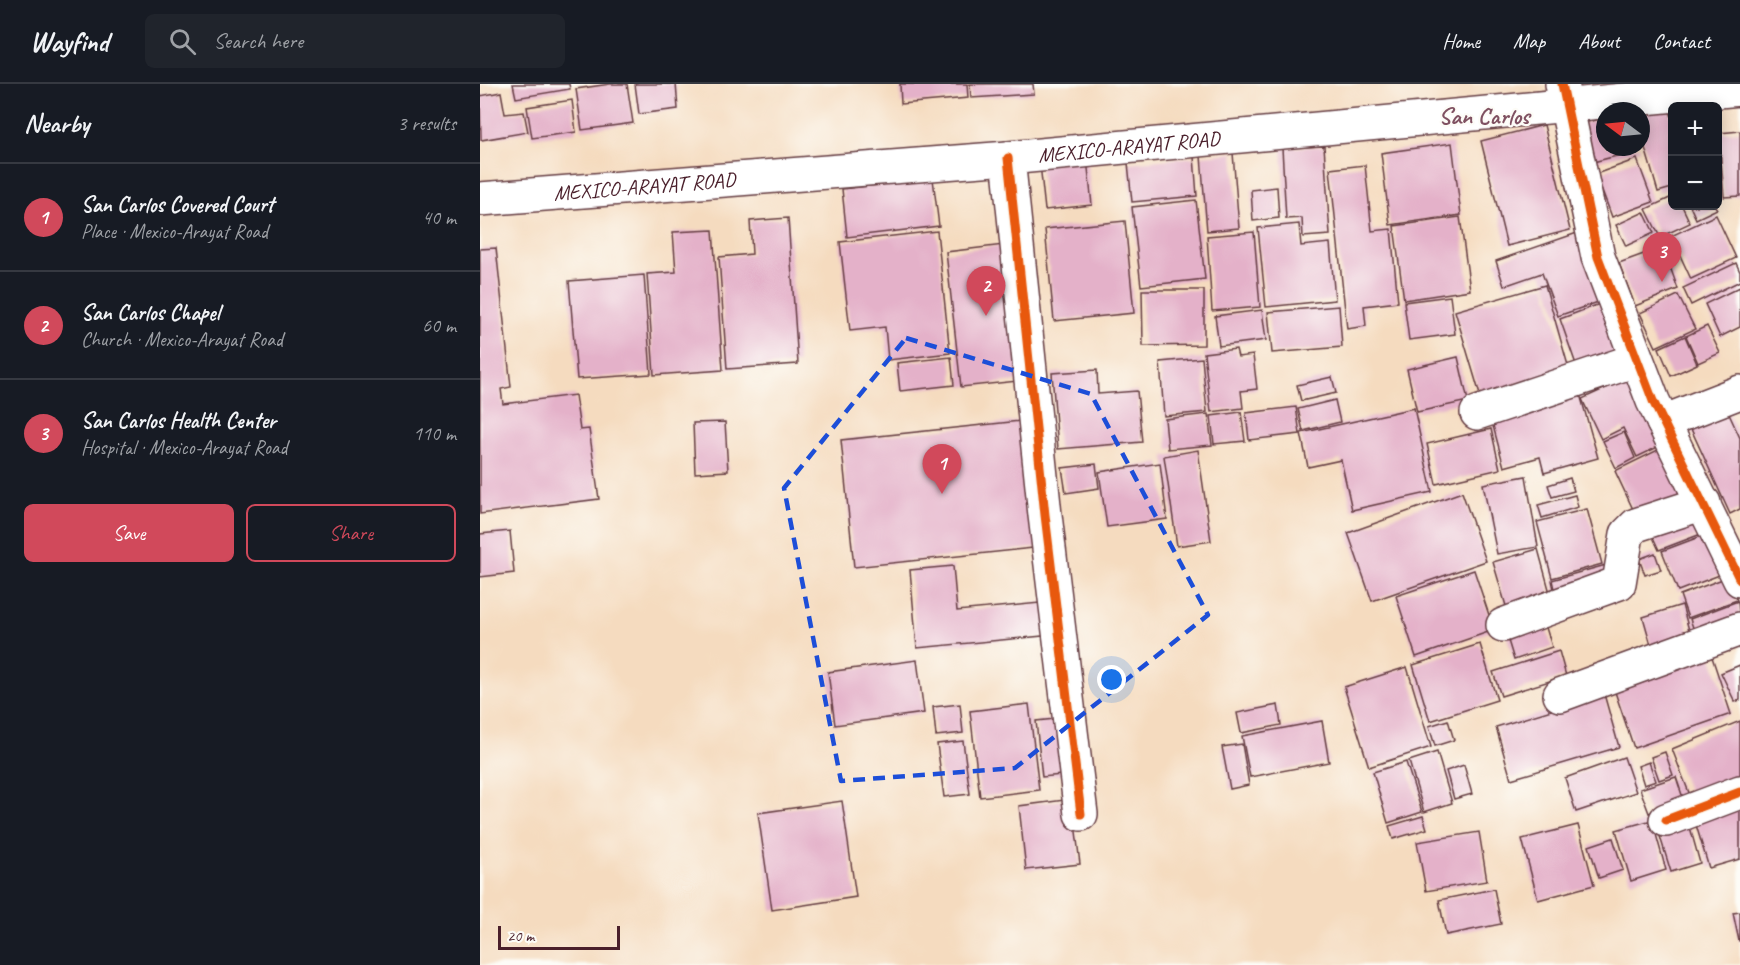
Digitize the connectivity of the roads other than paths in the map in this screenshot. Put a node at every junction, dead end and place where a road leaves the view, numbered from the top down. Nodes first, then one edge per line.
1 (1740, 89) edge
2 (1564, 94) edge
3 (1008, 158) junction
4 (480, 199) edge
5 (1636, 360) junction
6 (1740, 392) edge
7 (1477, 413) dead end
8 (1663, 422) junction
9 (1704, 503) junction
10 (1737, 569) edge
11 (1503, 625) dead end
12 (1740, 629) edge
13 (1560, 695) dead end
14 (1740, 792) edge
15 (1081, 813) dead end
16 (1666, 820) dead end

1 - 2 street, MEXICO-ARAYAT ROAD
2 - 3 street, MEXICO-ARAYAT ROAD
2 - 5 street
3 - 4 street, MEXICO-ARAYAT ROAD
3 - 15 street
5 - 7 street
5 - 8 street
6 - 8 street
8 - 9 street
9 - 10 street
9 - 11 street
12 - 13 street
14 - 16 street

